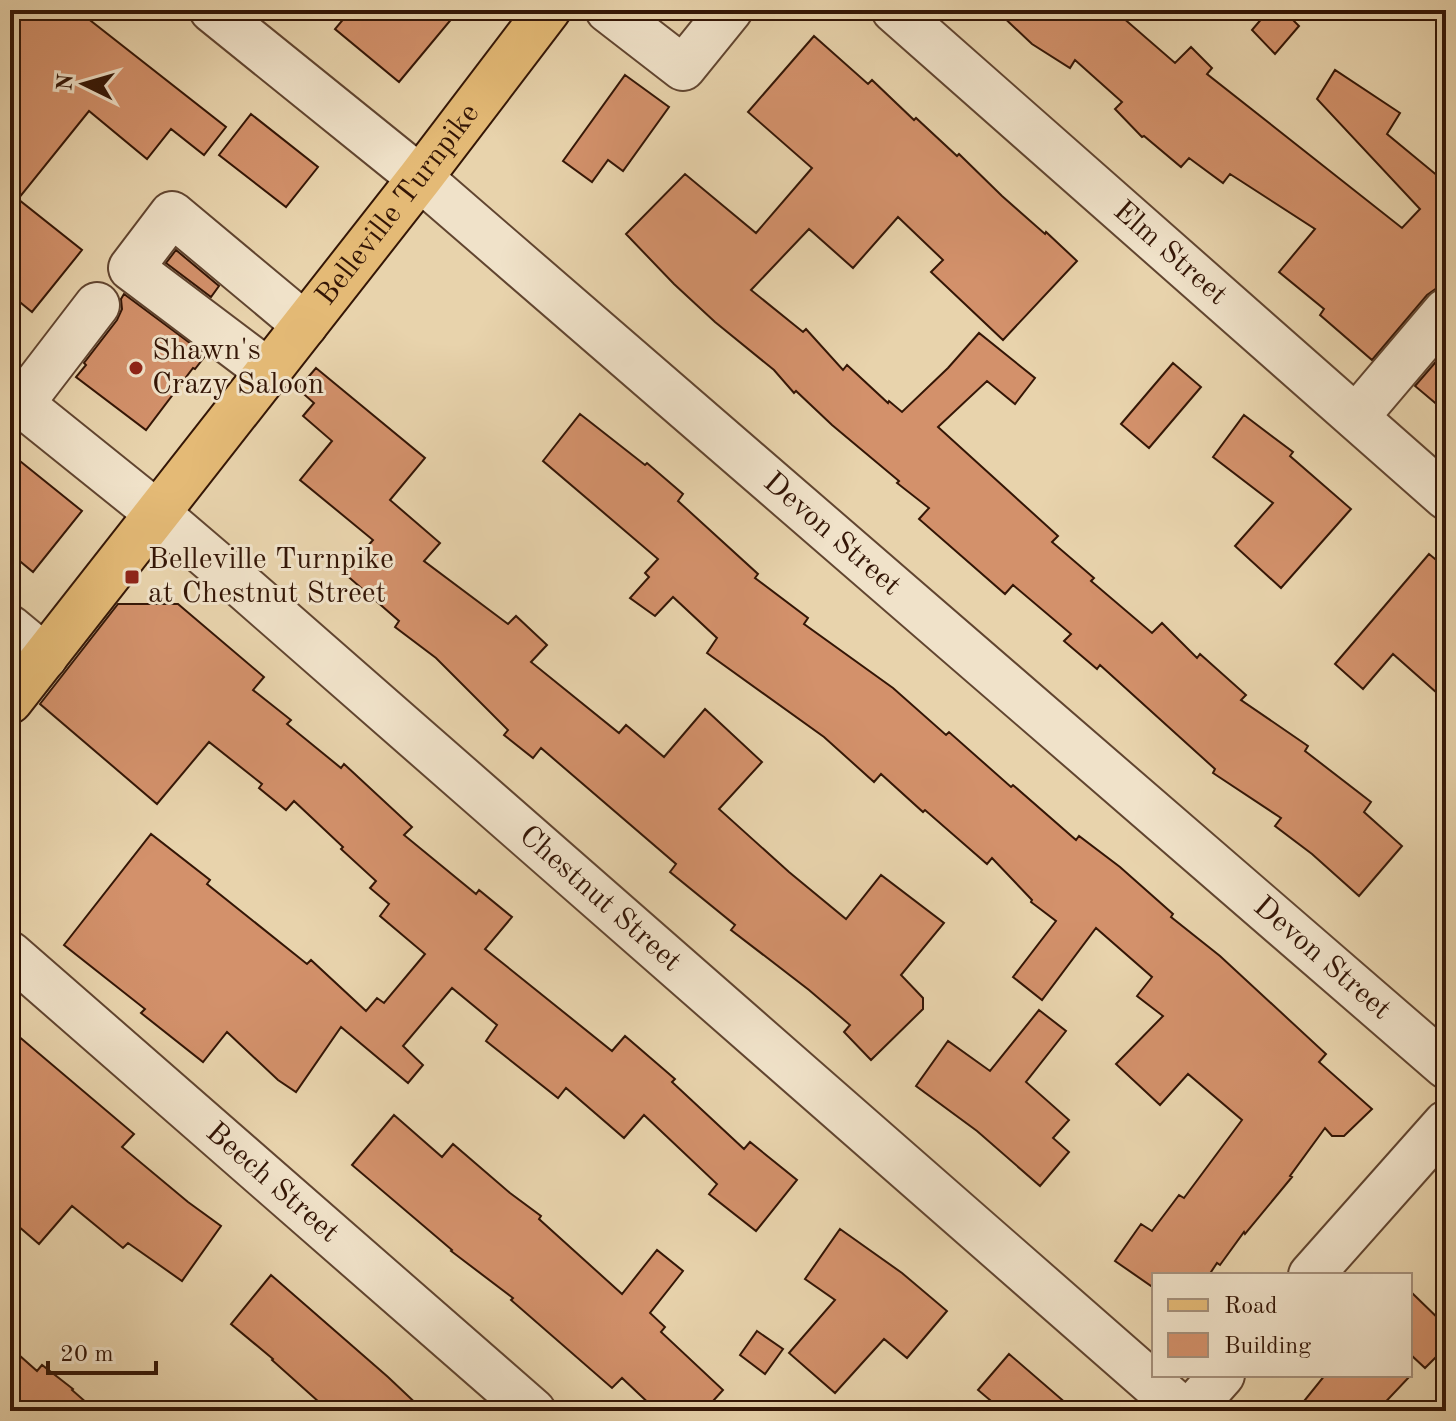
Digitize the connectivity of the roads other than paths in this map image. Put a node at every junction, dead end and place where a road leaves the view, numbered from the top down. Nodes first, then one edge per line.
1 (212, 10) edge
2 (548, 10) edge
3 (608, 10) edge
4 (730, 10) edge
5 (894, 10) edge
6 (420, 178) junction
7 (97, 305) dead end
8 (1446, 311) edge
9 (305, 325) junction
10 (269, 372) junction
11 (16, 400) edge
12 (1356, 417) junction
13 (1446, 497) edge
14 (158, 514) junction
15 (10, 628) edge
16 (45, 657) junction
17 (10, 701) edge
18 (10, 954) edge
19 (1446, 1066) edge
20 (1446, 1123) edge
21 (1313, 1273) edge
22 (1220, 1377) edge
23 (533, 1411) edge
24 (1184, 1411) edge
25 (1190, 1411) edge

1 - 6 street, Devon Street
2 - 6 main road, Belleville Turnpike
3 - 4 street
5 - 12 street, Elm Street
6 - 9 main road, Belleville Turnpike
6 - 19 street, Devon Street
7 - 11 street
8 - 12 street
9 - 10 main road, Belleville Turnpike
9 - 10 street
10 - 14 main road, Belleville Turnpike
11 - 14 street, Chestnut Street
12 - 13 street, Elm Street
14 - 16 main road, Belleville Turnpike
14 - 24 street, Chestnut Street
15 - 16 street
16 - 17 main road, Belleville Turnpike
18 - 23 street, Beech Street
20 - 21 street
22 - 25 street

